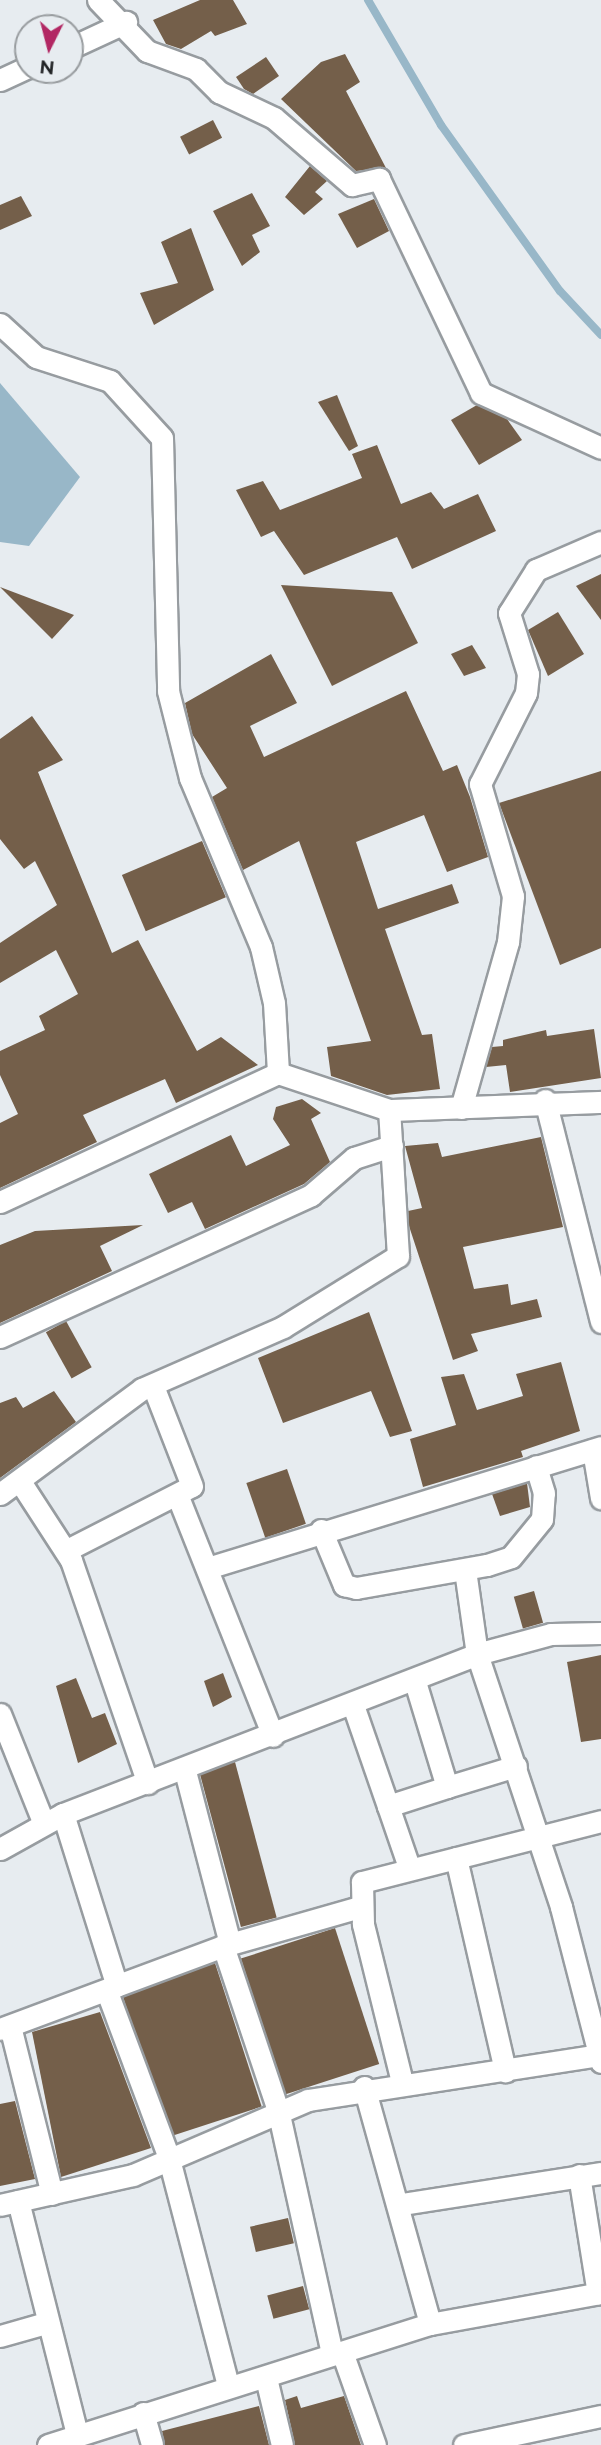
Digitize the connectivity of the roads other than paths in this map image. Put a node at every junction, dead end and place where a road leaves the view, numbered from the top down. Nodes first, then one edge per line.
1 (97, 0) edge
2 (126, 22) junction
3 (84, 42) edge
4 (0, 324) edge
5 (601, 448) edge
6 (601, 542) edge
7 (278, 1073) junction
8 (545, 1100) junction
9 (601, 1102) edge
10 (461, 1108) junction
11 (389, 1110) junction
12 (392, 1146) junction
13 (0, 1202) edge
14 (601, 1322) edge
15 (0, 1337) edge
16 (153, 1386) junction
17 (597, 1449) edge
18 (536, 1466) junction
19 (21, 1483) junction
20 (0, 1494) edge
21 (178, 1497) junction
22 (601, 1498) edge
23 (321, 1530) junction
24 (67, 1550) junction
25 (211, 1567) junction
26 (465, 1570) junction
27 (601, 1633) edge
28 (477, 1654) junction
29 (415, 1682) junction
30 (353, 1705) junction
31 (0, 1714) edge
32 (273, 1736) junction
33 (516, 1766) junction
34 (185, 1771) junction
35 (148, 1783) junction
36 (447, 1787) junction
37 (388, 1806) junction
38 (63, 1814) junction
39 (601, 1821) edge
40 (44, 1824) junction
41 (538, 1836) junction
42 (0, 1849) edge
43 (456, 1858) junction
44 (409, 1867) junction
45 (360, 1907) junction
46 (226, 1945) junction
47 (112, 1989) junction
48 (5, 2028) edge
49 (600, 2059) edge
50 (505, 2071) junction
51 (402, 2082) junction
52 (364, 2087) junction
53 (278, 2110) junction
54 (168, 2155) junction
55 (601, 2174) edge
56 (579, 2175) junction
57 (52, 2194) junction
58 (9, 2203) edge
59 (402, 2204) junction
60 (599, 2293) edge
61 (46, 2323) junction
62 (430, 2324) junction
63 (0, 2336) edge
64 (337, 2353) junction
65 (265, 2378) junction
66 (228, 2386) junction
67 (143, 2413) junction
68 (601, 2416) edge
69 (77, 2434) junction
70 (48, 2445) edge
71 (152, 2445) edge
72 (282, 2445) edge
73 (375, 2445) edge
74 (464, 2445) edge

1 - 2 street
2 - 3 street
2 - 5 street
4 - 7 street
6 - 10 street
7 - 11 street
7 - 13 street
8 - 9 street
8 - 10 street
8 - 14 street
10 - 11 street
11 - 12 street
12 - 15 street
12 - 16 street
16 - 19 street
16 - 21 street
17 - 18 street
17 - 22 street
18 - 23 street
18 - 26 street
19 - 20 street
19 - 24 street
21 - 24 street
21 - 25 street
23 - 25 street
23 - 26 street
24 - 35 street
25 - 32 street
26 - 28 street
27 - 28 street
28 - 29 street
28 - 33 street
29 - 30 street
29 - 36 street
30 - 32 street
30 - 37 street
31 - 40 street
32 - 34 street
33 - 36 street
33 - 41 street
34 - 35 street
34 - 46 street
35 - 38 street
36 - 37 street
37 - 44 street
38 - 40 street
38 - 47 street
39 - 41 street
40 - 42 street
41 - 43 street
41 - 49 street
43 - 44 street
43 - 50 street
44 - 45 street
45 - 46 street
45 - 51 street
46 - 47 street
46 - 53 street
47 - 48 street
47 - 54 street
48 - 57 street
49 - 50 street
50 - 51 street
51 - 52 street
52 - 53 street
52 - 59 street
53 - 54 street
53 - 64 street
54 - 57 street
54 - 66 street
55 - 56 street
56 - 59 street
56 - 60 street
57 - 58 street
58 - 61 street
59 - 62 street
60 - 62 street
61 - 63 street
61 - 69 street
62 - 64 street
64 - 65 street
64 - 73 street
65 - 66 street
65 - 72 street
66 - 67 street
67 - 69 street
67 - 71 street
68 - 74 street
69 - 70 street

